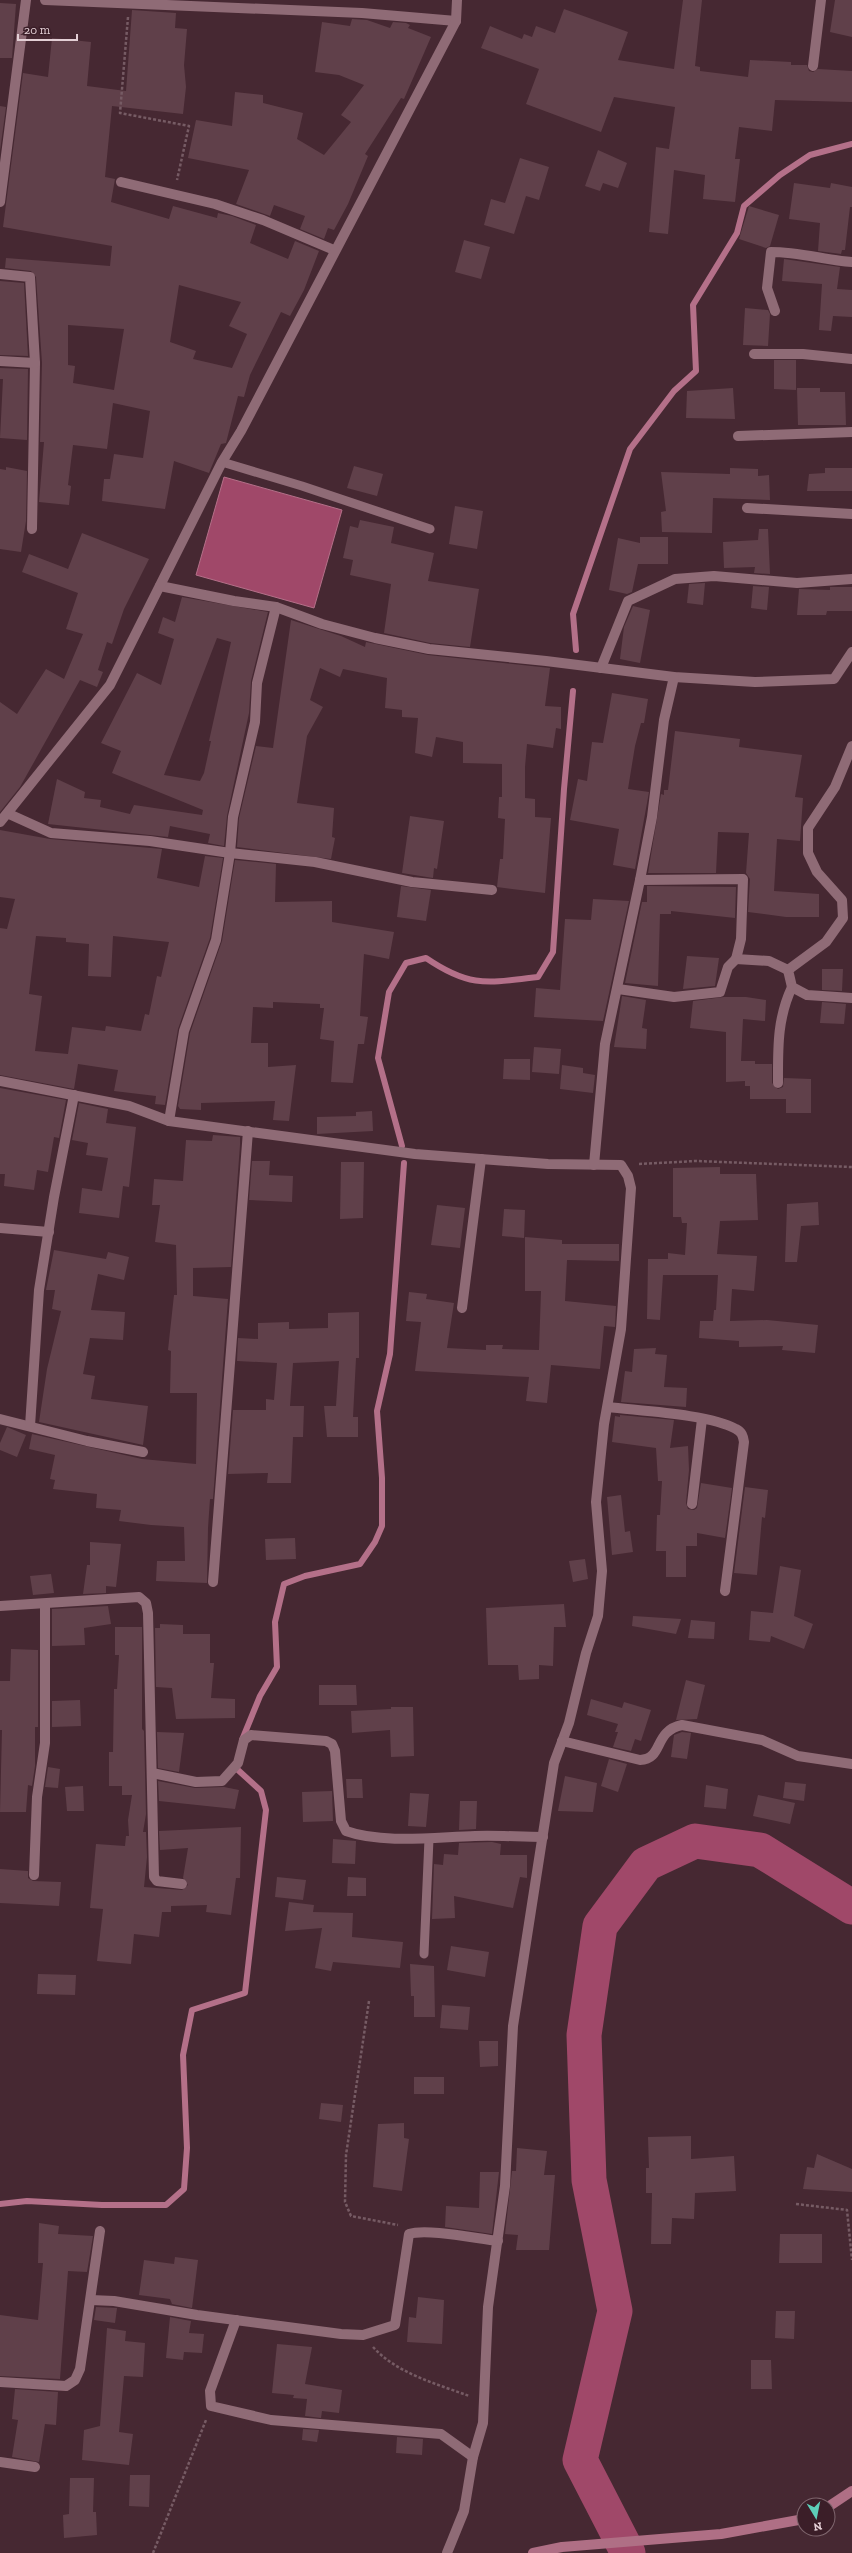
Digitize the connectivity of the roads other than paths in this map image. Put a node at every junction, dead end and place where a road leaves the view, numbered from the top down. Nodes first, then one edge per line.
1 (26, 0) edge
2 (45, 0) edge
3 (457, 0) edge
4 (821, 0) edge
5 (147, 3) edge
6 (456, 21) junction
7 (813, 66) dead end
8 (121, 182) dead end
9 (0, 202) edge
10 (334, 250) junction
11 (852, 262) edge
12 (0, 274) edge
13 (775, 311) dead end
14 (754, 354) dead end
15 (852, 359) edge
16 (0, 361) edge
17 (35, 363) junction
18 (852, 432) edge
19 (738, 436) dead end
20 (222, 462) junction
21 (747, 508) dead end
22 (852, 514) edge
23 (32, 529) dead end
24 (430, 529) dead end
25 (852, 579) edge
26 (160, 586) junction
27 (276, 607) junction
28 (852, 652) edge
29 (601, 668) junction
30 (674, 678) junction
31 (852, 746) edge
32 (9, 814) junction
33 (0, 822) edge
34 (230, 853) junction
35 (640, 880) junction
36 (492, 890) dead end
37 (736, 958) junction
38 (788, 970) junction
39 (792, 986) junction
40 (618, 989) junction
41 (852, 998) edge
42 (0, 1081) edge
43 (778, 1083) dead end
44 (74, 1095) junction
45 (169, 1121) junction
46 (248, 1131) junction
47 (481, 1159) junction
48 (594, 1165) junction
49 (0, 1228) edge
50 (49, 1232) junction
51 (462, 1308) dead end
52 (608, 1407) junction
53 (0, 1419) edge
54 (702, 1419) junction
55 (30, 1426) junction
56 (144, 1452) dead end
57 (692, 1504) dead end
58 (213, 1582) dead end
59 (725, 1591) dead end
60 (45, 1604) junction
61 (0, 1606) edge
62 (562, 1741) junction
63 (852, 1764) edge
64 (152, 1773) junction
65 (543, 1837) junction
66 (429, 1838) junction
67 (34, 1875) dead end
68 (182, 1884) dead end
69 (424, 1954) dead end
70 (100, 2231) dead end
71 (498, 2242) junction
72 (91, 2300) junction
73 (236, 2320) junction
74 (0, 2382) edge
75 (473, 2457) junction
76 (0, 2462) edge
77 (35, 2467) dead end
78 (852, 2491) edge
79 (836, 2502) edge
80 (796, 2520) edge
81 (447, 2553) edge
82 (533, 2553) edge

1 - 9 street
2 - 5 street
3 - 6 street
4 - 7 street
5 - 6 street
6 - 10 street
8 - 10 street
10 - 20 street
11 - 13 street
12 - 17 street
14 - 15 street
16 - 17 street
17 - 23 street
18 - 19 street
20 - 24 lane
20 - 26 street
21 - 22 street
25 - 29 street
26 - 27 street
26 - 32 street
27 - 29 street
27 - 34 street
28 - 30 street
29 - 30 street
30 - 35 street
31 - 38 street
32 - 33 street
32 - 34 street
34 - 36 street
34 - 45 street
35 - 37 street
35 - 40 street
37 - 38 street
37 - 40 street
38 - 39 street
39 - 41 street
39 - 43 street
40 - 48 street
42 - 44 street
44 - 45 street
44 - 50 street
45 - 46 street
46 - 47 street
46 - 58 street
47 - 48 street
47 - 51 street
48 - 52 street
49 - 50 street
50 - 55 street
52 - 54 street
52 - 62 street
53 - 55 street
54 - 57 street
54 - 59 street
55 - 56 street
60 - 61 street
60 - 64 street
60 - 67 street
62 - 63 street
62 - 65 street
64 - 66 street
64 - 68 street
65 - 66 street
65 - 71 street
66 - 69 lane
70 - 72 street
71 - 73 street
71 - 75 street
72 - 73 street
72 - 74 street
73 - 75 street
75 - 81 street
76 - 77 street
78 - 79 main road
80 - 82 main road

